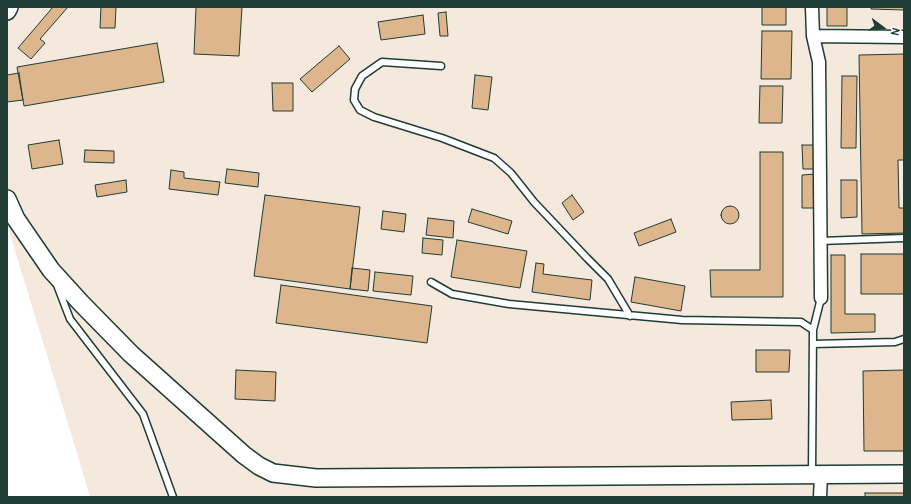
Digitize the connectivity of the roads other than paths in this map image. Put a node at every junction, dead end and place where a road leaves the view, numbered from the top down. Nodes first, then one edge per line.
1 (9, 7) edge
2 (812, 7) edge
3 (7, 11) edge
4 (813, 36) junction
5 (904, 37) edge
6 (441, 66) dead end
7 (7, 199) edge
8 (904, 238) edge
9 (820, 241) junction
10 (51, 270) junction
11 (431, 282) dead end
12 (820, 298) joint
13 (630, 316) junction
14 (813, 330) junction
15 (904, 339) edge
16 (813, 344) junction
17 (904, 474) edge
18 (816, 475) junction
19 (173, 497) edge
20 (820, 497) edge

1 - 3 street
2 - 4 street
4 - 5 street
4 - 9 street
6 - 13 lane
7 - 10 street
8 - 9 lane
9 - 12 street
10 - 18 street
10 - 19 lane
11 - 13 lane
12 - 14 lane
13 - 14 lane
14 - 16 lane
15 - 16 lane
16 - 18 lane
17 - 18 street
18 - 20 street

